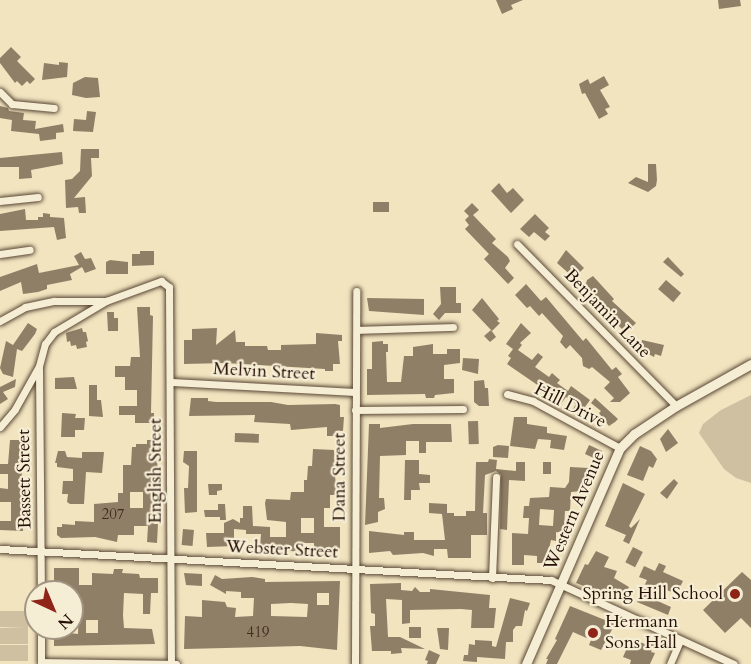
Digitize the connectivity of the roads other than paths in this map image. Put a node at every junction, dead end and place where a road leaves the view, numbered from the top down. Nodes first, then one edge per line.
1 (0, 92) edge
2 (54, 108) dead end
3 (38, 197) dead end
4 (0, 201) edge
5 (517, 244) dead end
6 (30, 250) dead end
7 (0, 254) edge
8 (356, 291) dead end
9 (106, 301) junction
10 (0, 321) edge
11 (453, 327) dead end
12 (357, 330) junction
13 (751, 364) edge
14 (39, 366) junction
15 (172, 382) junction
16 (355, 392) junction
17 (507, 394) dead end
18 (676, 406) junction
19 (463, 409) dead end
20 (355, 410) junction
21 (0, 427) edge
22 (620, 448) junction
23 (496, 477) dead end
24 (0, 549) edge
25 (41, 551) junction
26 (171, 558) junction
27 (355, 569) junction
28 (492, 578) junction
29 (41, 580) edge
30 (561, 586) junction
31 (41, 640) edge
32 (680, 640) junction
33 (171, 664) edge
34 (176, 664) edge
35 (355, 664) edge
36 (526, 664) edge
37 (670, 664) edge
38 (734, 664) edge

1 - 2 street
3 - 4 street
5 - 18 street, Benjamin Lane
6 - 7 street
8 - 12 street, Dana Street
9 - 10 street
9 - 14 street
9 - 15 street, English Street
11 - 12 street
12 - 16 street, Dana Street
13 - 18 street, Western Avenue
14 - 21 street
14 - 25 street, Bassett Street
15 - 16 street, Melvin Street
15 - 26 street, English Street
16 - 20 street, Dana Street
17 - 22 street, Hill Drive
18 - 22 street, Western Avenue
19 - 20 street
20 - 27 street, Dana Street
22 - 30 street, Western Avenue
23 - 28 street
24 - 25 street, Webster Street
25 - 26 street, Webster Street
25 - 29 street, Bassett Street
26 - 27 street, Webster Street
26 - 33 street, English Street
27 - 28 street, Webster Street
27 - 35 street, Dana Street
28 - 30 street, Webster Street
30 - 32 street, Webster Street
30 - 36 street, Western Avenue
31 - 33 street
32 - 37 street
32 - 38 street, Webster Street
33 - 34 street

